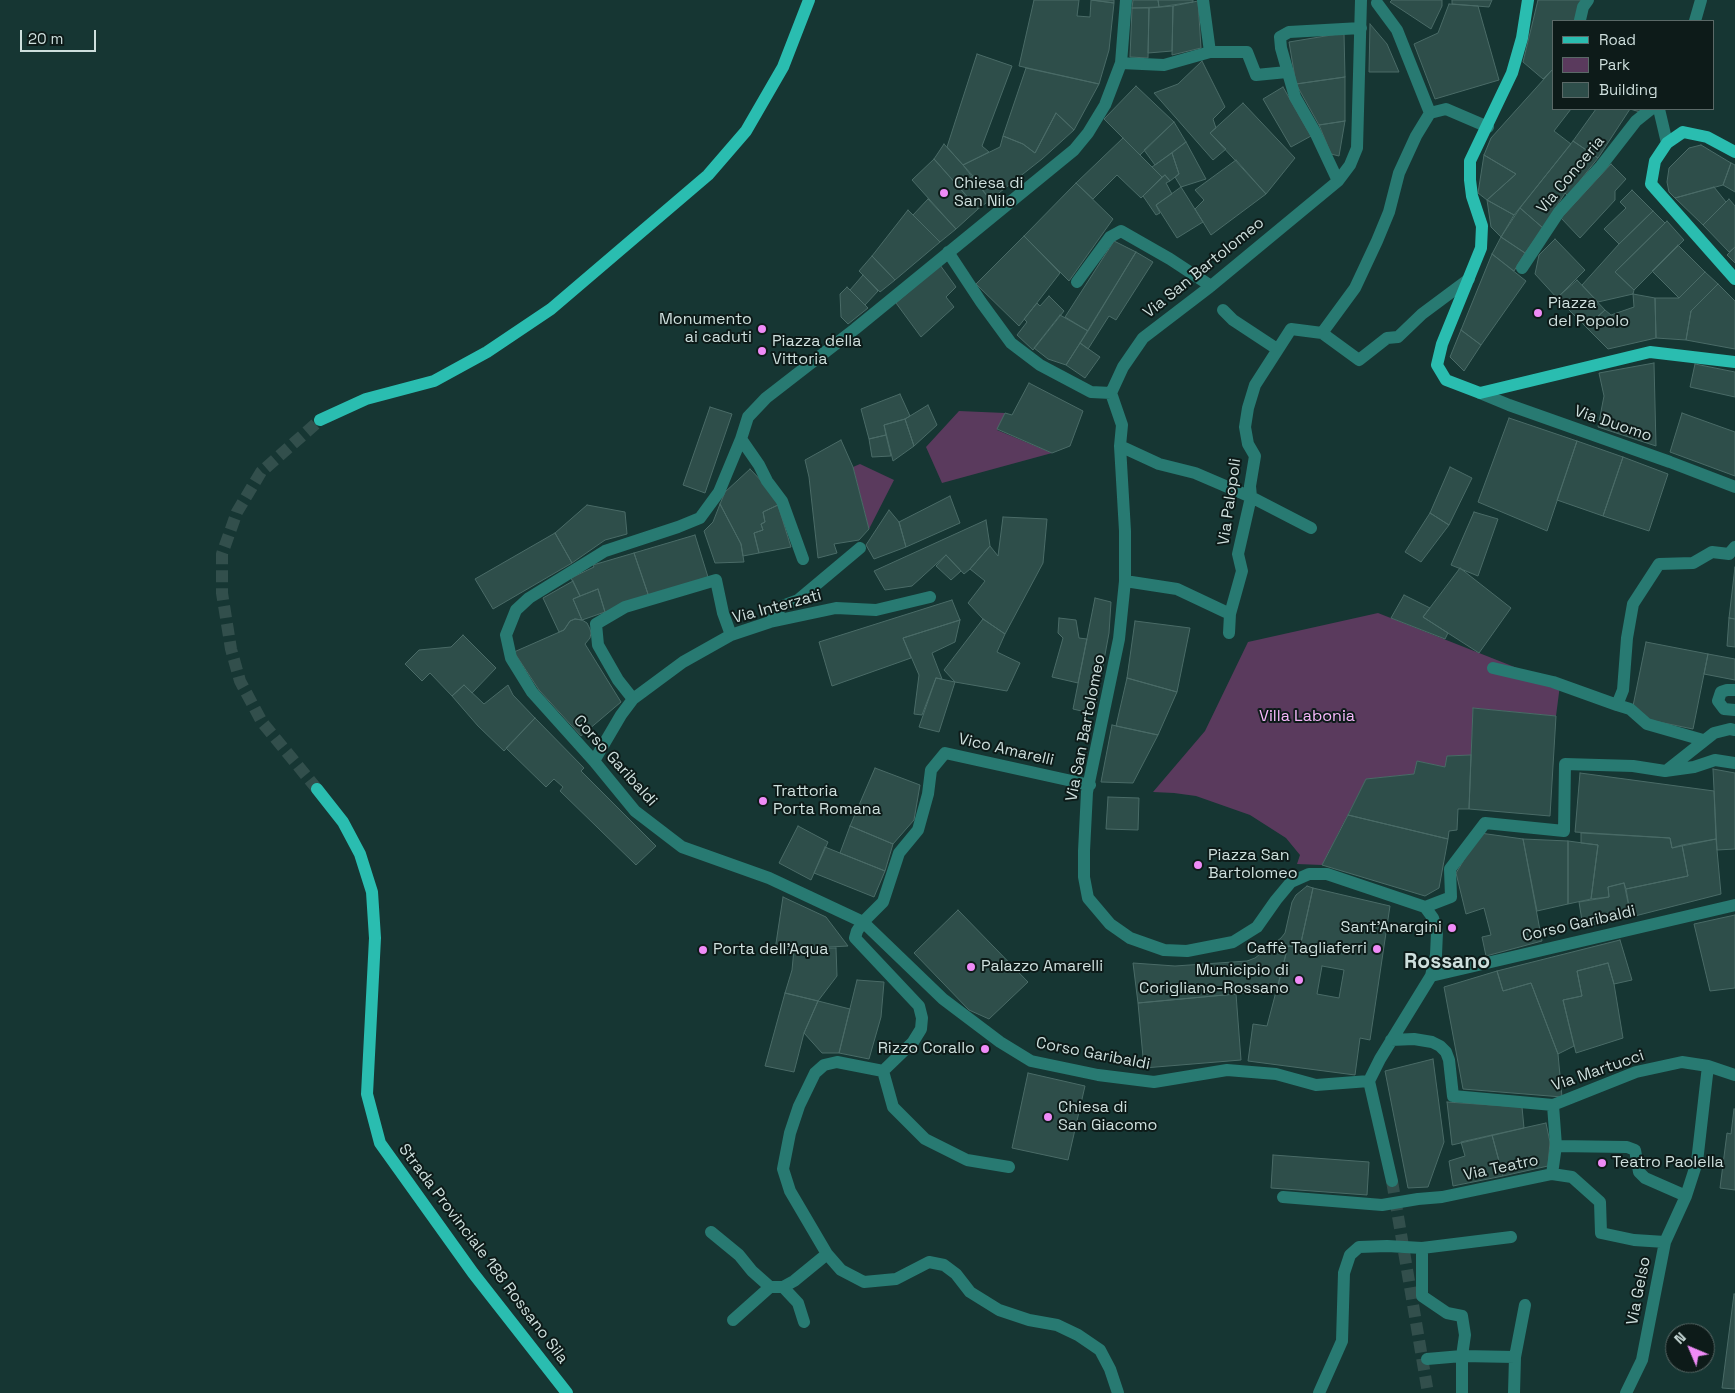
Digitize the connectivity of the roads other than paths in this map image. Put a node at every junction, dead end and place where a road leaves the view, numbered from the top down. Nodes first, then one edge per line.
1 (809, 0) edge
2 (1126, 0) edge
3 (1203, 0) edge
4 (1528, 0) edge
5 (1588, 0) edge
6 (1701, 0) edge
7 (1378, 1) edge
8 (1361, 2) edge
9 (1580, 20) dead end
10 (1695, 20) edge
11 (1361, 28) junction
12 (1210, 52) junction
13 (1121, 63) junction
14 (1287, 72) junction
15 (1650, 110) edge
16 (1659, 110) edge
17 (1430, 113) junction
18 (1488, 127) junction
19 (1667, 143) junction
20 (1735, 152) edge
21 (1338, 181) junction
22 (948, 252) junction
23 (1522, 268) dead end
24 (1469, 279) junction
25 (1735, 279) edge
26 (1076, 282) dead end
27 (1211, 286) junction
28 (1223, 310) dead end
29 (1322, 333) junction
30 (1277, 349) junction
31 (1735, 362) edge
32 (1112, 393) junction
33 (1480, 393) junction
34 (320, 420) tunnel mouth
35 (741, 439) junction
36 (1120, 446) junction
37 (1735, 487) edge
38 (1251, 497) junction
39 (1311, 528) dead end
40 (860, 548) dead end
41 (1735, 548) edge
42 (803, 559) dead end
43 (1126, 581) junction
44 (930, 597) dead end
45 (1230, 614) junction
46 (770, 622) junction
47 (1229, 633) dead end
48 (731, 635) junction
49 (1493, 668) dead end
50 (1735, 690) edge
51 (633, 699) junction
52 (1617, 705) junction
53 (1735, 710) edge
54 (1735, 730) edge
55 (1703, 740) junction
56 (594, 761) junction
57 (1735, 763) edge
58 (1665, 771) junction
59 (1090, 785) junction
60 (317, 789) tunnel mouth
61 (1735, 905) edge
62 (1424, 907) junction
63 (863, 922) junction
64 (1431, 976) junction
65 (1391, 1040) junction
66 (1708, 1066) junction
67 (883, 1071) junction
68 (1735, 1075) edge
69 (1369, 1081) junction
70 (1553, 1105) junction
71 (1556, 1146) junction
72 (1009, 1168) dead end
73 (1552, 1174) junction
74 (1392, 1181) tunnel mouth
75 (1686, 1196) junction
76 (1283, 1197) dead end
77 (711, 1232) dead end
78 (1511, 1237) dead end
79 (1665, 1242) junction
80 (1422, 1248) junction
81 (827, 1254) junction
82 (784, 1286) junction
83 (770, 1287) junction
84 (1525, 1305) dead end
85 (733, 1320) dead end
86 (804, 1322) dead end
87 (1462, 1356) junction
88 (1516, 1357) junction
89 (1426, 1359) dead end
90 (567, 1393) edge
91 (1118, 1393) edge
92 (1319, 1393) edge
93 (1462, 1393) edge
94 (1514, 1393) edge
95 (1626, 1393) edge

1 - 34 main road
2 - 13 street, Corso Garibaldi
3 - 12 street
4 - 18 main road
5 - 9 street
6 - 10 street
7 - 8 street
7 - 17 street
8 - 11 street, Via San Bartolomeo
11 - 14 street
11 - 21 street, Via San Bartolomeo
12 - 13 street
12 - 14 street
13 - 22 street, Corso Garibaldi
14 - 21 street
15 - 23 street, Via Conceria
16 - 19 street
17 - 18 street
17 - 29 street
18 - 24 main road
19 - 20 main road
19 - 25 main road
21 - 27 street, Via San Bartolomeo
22 - 32 street
22 - 35 street, Corso Garibaldi
24 - 29 street, Via Palopoli
24 - 33 main road
26 - 27 street
27 - 32 street, Via San Bartolomeo
28 - 30 street
29 - 30 street, Via Palopoli
30 - 38 street, Via Palopoli
31 - 33 main road
32 - 36 street, Via San Bartolomeo
33 - 37 street, Via Duomo
35 - 42 street
35 - 56 street, Corso Garibaldi
36 - 38 street
36 - 43 street, Via San Bartolomeo
38 - 39 street
38 - 45 street, Via Palopoli
40 - 46 street
41 - 52 street
43 - 45 street
43 - 59 street, Via San Bartolomeo
44 - 46 street, Via Interzati
45 - 47 street, Via Palopoli
46 - 48 street, Via Interzati
48 - 51 street, Via Interzati
48 - 51 street
49 - 52 street
50 - 53 street
51 - 56 street, Via Interzati
52 - 55 street
54 - 55 street
55 - 58 street
56 - 63 street, Corso Garibaldi
57 - 58 street
58 - 62 street
59 - 62 street, Via San Bartolomeo
59 - 63 street, Vico Amarelli
60 - 90 main road, Strada Provinciale 188 Rossano Sila
61 - 64 street, Corso Garibaldi
62 - 64 street
63 - 67 street
63 - 69 street, Corso Garibaldi
64 - 65 street
65 - 69 street
65 - 70 street, Via Martucci
66 - 68 street, Via Martucci
66 - 70 street, Via Martucci
66 - 75 street, Via Gelso
67 - 72 street
67 - 81 street
69 - 74 street
70 - 71 street, Via Teatro
71 - 73 street, Via Teatro
71 - 75 street
73 - 76 street, Via Teatro
73 - 79 street
75 - 79 street, Via Gelso
77 - 83 street
78 - 80 street
79 - 95 street, Via Gelso
80 - 87 street
80 - 92 street
81 - 82 street
81 - 91 street
82 - 83 street
82 - 86 street
83 - 85 street
84 - 88 street
87 - 88 street
87 - 89 street
87 - 93 street
88 - 94 street

